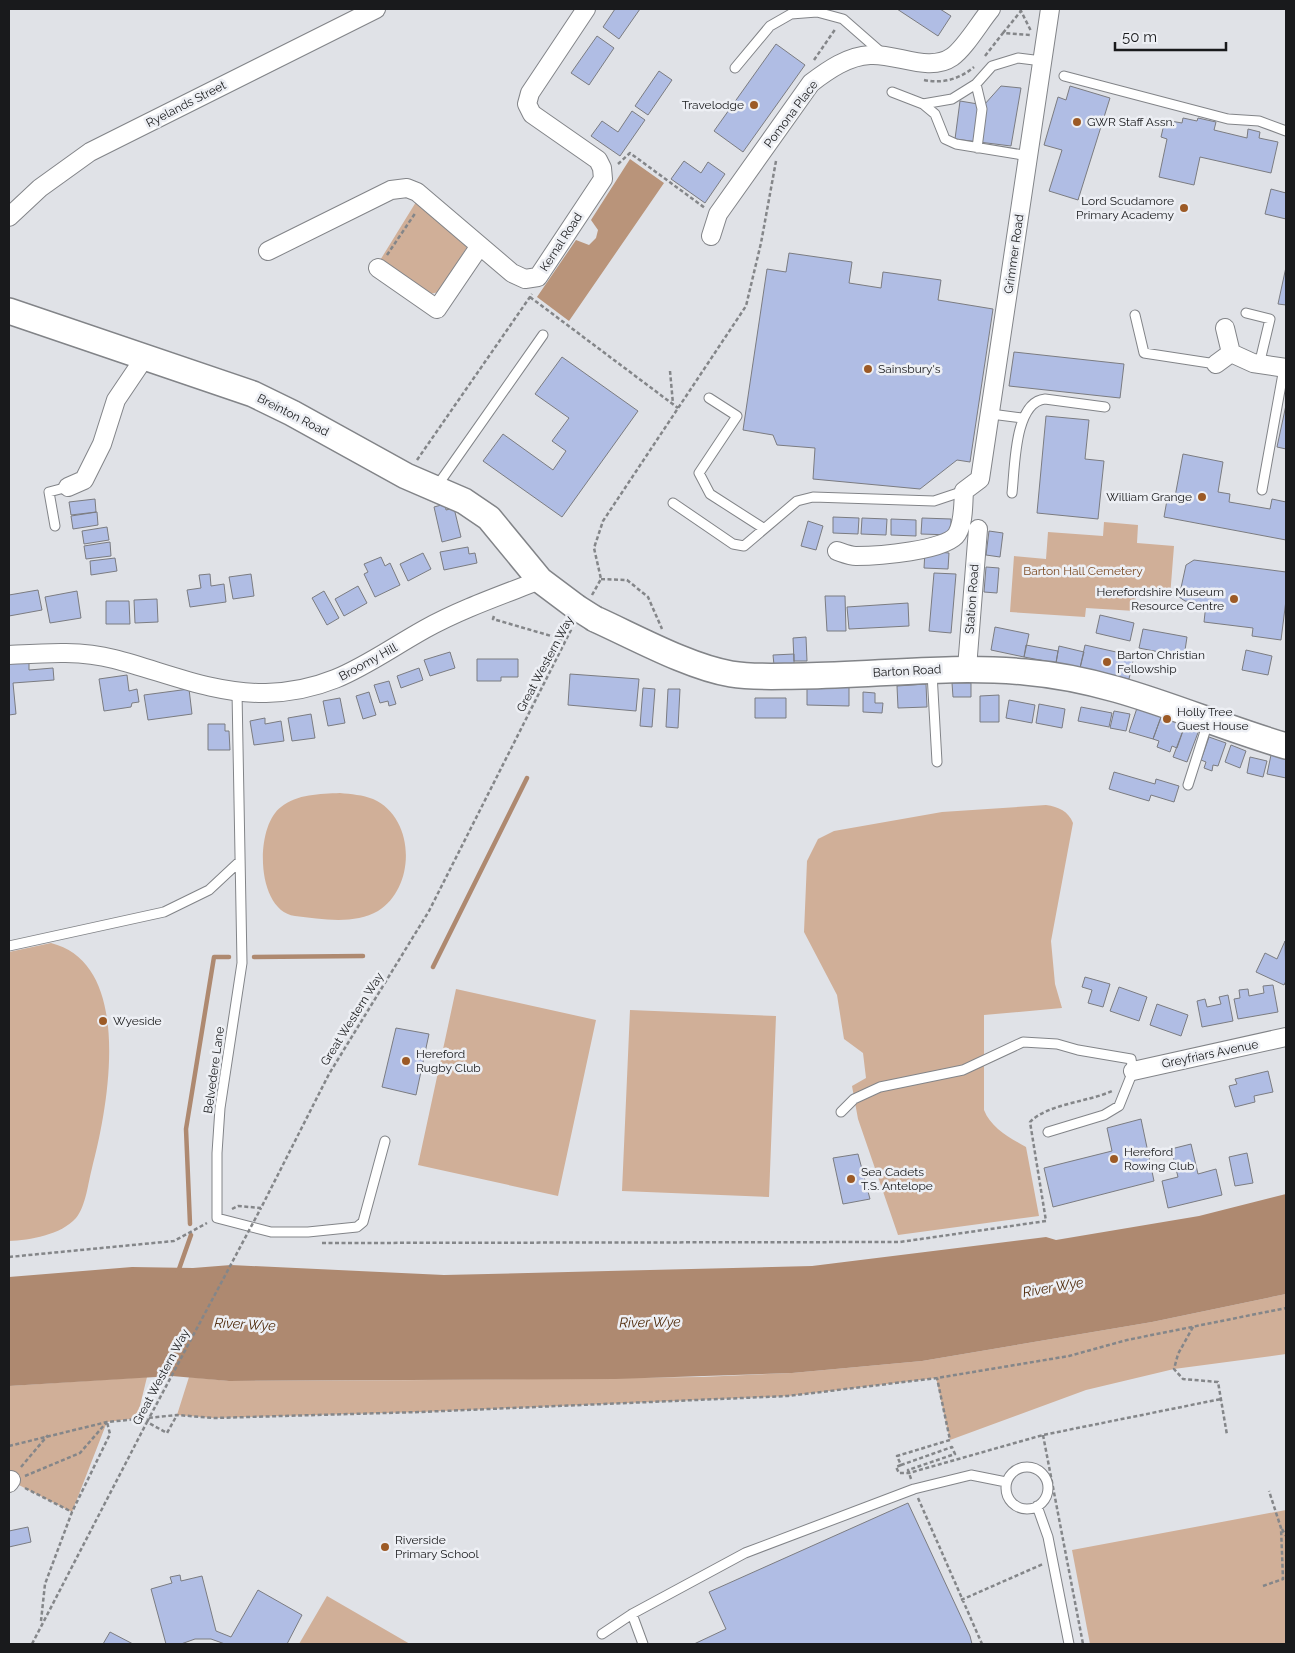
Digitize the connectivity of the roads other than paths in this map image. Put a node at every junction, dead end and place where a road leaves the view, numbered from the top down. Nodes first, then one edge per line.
1 (376, 9) edge
2 (586, 9) edge
3 (990, 9) edge
4 (1050, 9) edge
5 (883, 55) junction
6 (1042, 61) junction
7 (735, 68) dead end
8 (1064, 76) dead end
9 (976, 84) junction
10 (892, 92) dead end
11 (923, 104) junction
12 (1286, 131) edge
13 (976, 148) junction
14 (1028, 156) junction
15 (9, 216) edge
16 (711, 236) dead end
17 (479, 247) junction
18 (268, 251) dead end
19 (378, 268) road end
20 (9, 311) edge
21 (1246, 313) dead end
22 (1135, 315) dead end
23 (1225, 328) dead end
24 (543, 336) dead end
25 (1232, 354) junction
26 (145, 357) junction
27 (1216, 364) joint
28 (1259, 364) junction
29 (1285, 368) edge
30 (709, 398) dead end
31 (1105, 407) dead end
32 (991, 414) junction
33 (1022, 418) junction
34 (68, 488) joint
35 (436, 489) junction
36 (1262, 490) dead end
37 (964, 492) junction
38 (1012, 493) dead end
39 (673, 503) dead end
40 (55, 526) dead end
41 (763, 528) junction
42 (978, 529) dead end
43 (837, 551) dead end
44 (540, 580) junction
45 (9, 655) edge
46 (967, 668) junction
47 (932, 670) junction
48 (237, 692) junction
49 (1209, 719) junction
50 (1286, 746) edge
51 (937, 762) dead end
52 (1188, 785) dead end
53 (239, 862) junction
54 (9, 946) edge
55 (1286, 1037) edge
56 (1133, 1071) junction
57 (842, 1112) dead end
58 (1048, 1132) dead end
59 (385, 1141) dead end
60 (1006, 1482) junction
61 (1038, 1506) junction
62 (632, 1614) junction
63 (602, 1634) dead end
64 (643, 1644) edge
65 (1069, 1644) edge

1 - 15 street, Ryelands Street
2 - 17 street, Kernal Road
3 - 5 street, Pomona Place
4 - 6 street, Grimmer Road
5 - 7 lane
5 - 16 street, Pomona Place
6 - 9 lane
6 - 14 street, Grimmer Road
8 - 12 lane
9 - 11 lane
9 - 13 lane
10 - 11 lane
11 - 13 lane
13 - 14 lane
14 - 32 street, Grimmer Road
17 - 18 street, Kernal Road
17 - 19 street
20 - 26 street, Breinton Road
21 - 28 lane
22 - 27 lane
23 - 25 street
24 - 35 lane
25 - 27 street
25 - 28 street
26 - 34 street
26 - 35 street, Breinton Road
28 - 29 street
29 - 36 lane
30 - 41 lane
31 - 33 lane
32 - 33 lane
32 - 37 street, Grimmer Road
33 - 38 lane
34 - 40 lane
35 - 44 street, Breinton Road
37 - 41 lane
37 - 43 street
39 - 41 lane
42 - 46 street, Station Road
44 - 47 street, Barton Road
44 - 48 street, Broomy Hill
45 - 48 street, Broomy Hill
46 - 47 street, Barton Road
46 - 49 street, Barton Road
47 - 51 lane
48 - 53 lane, Belvedere Lane
49 - 50 street, Barton Road
49 - 52 lane
53 - 54 lane
53 - 59 lane, Belvedere Lane
55 - 56 street, Greyfriars Avenue
56 - 57 lane
56 - 58 lane
60 - 61 lane
60 - 61 lane
60 - 62 lane
61 - 65 lane
62 - 63 lane
62 - 64 lane

